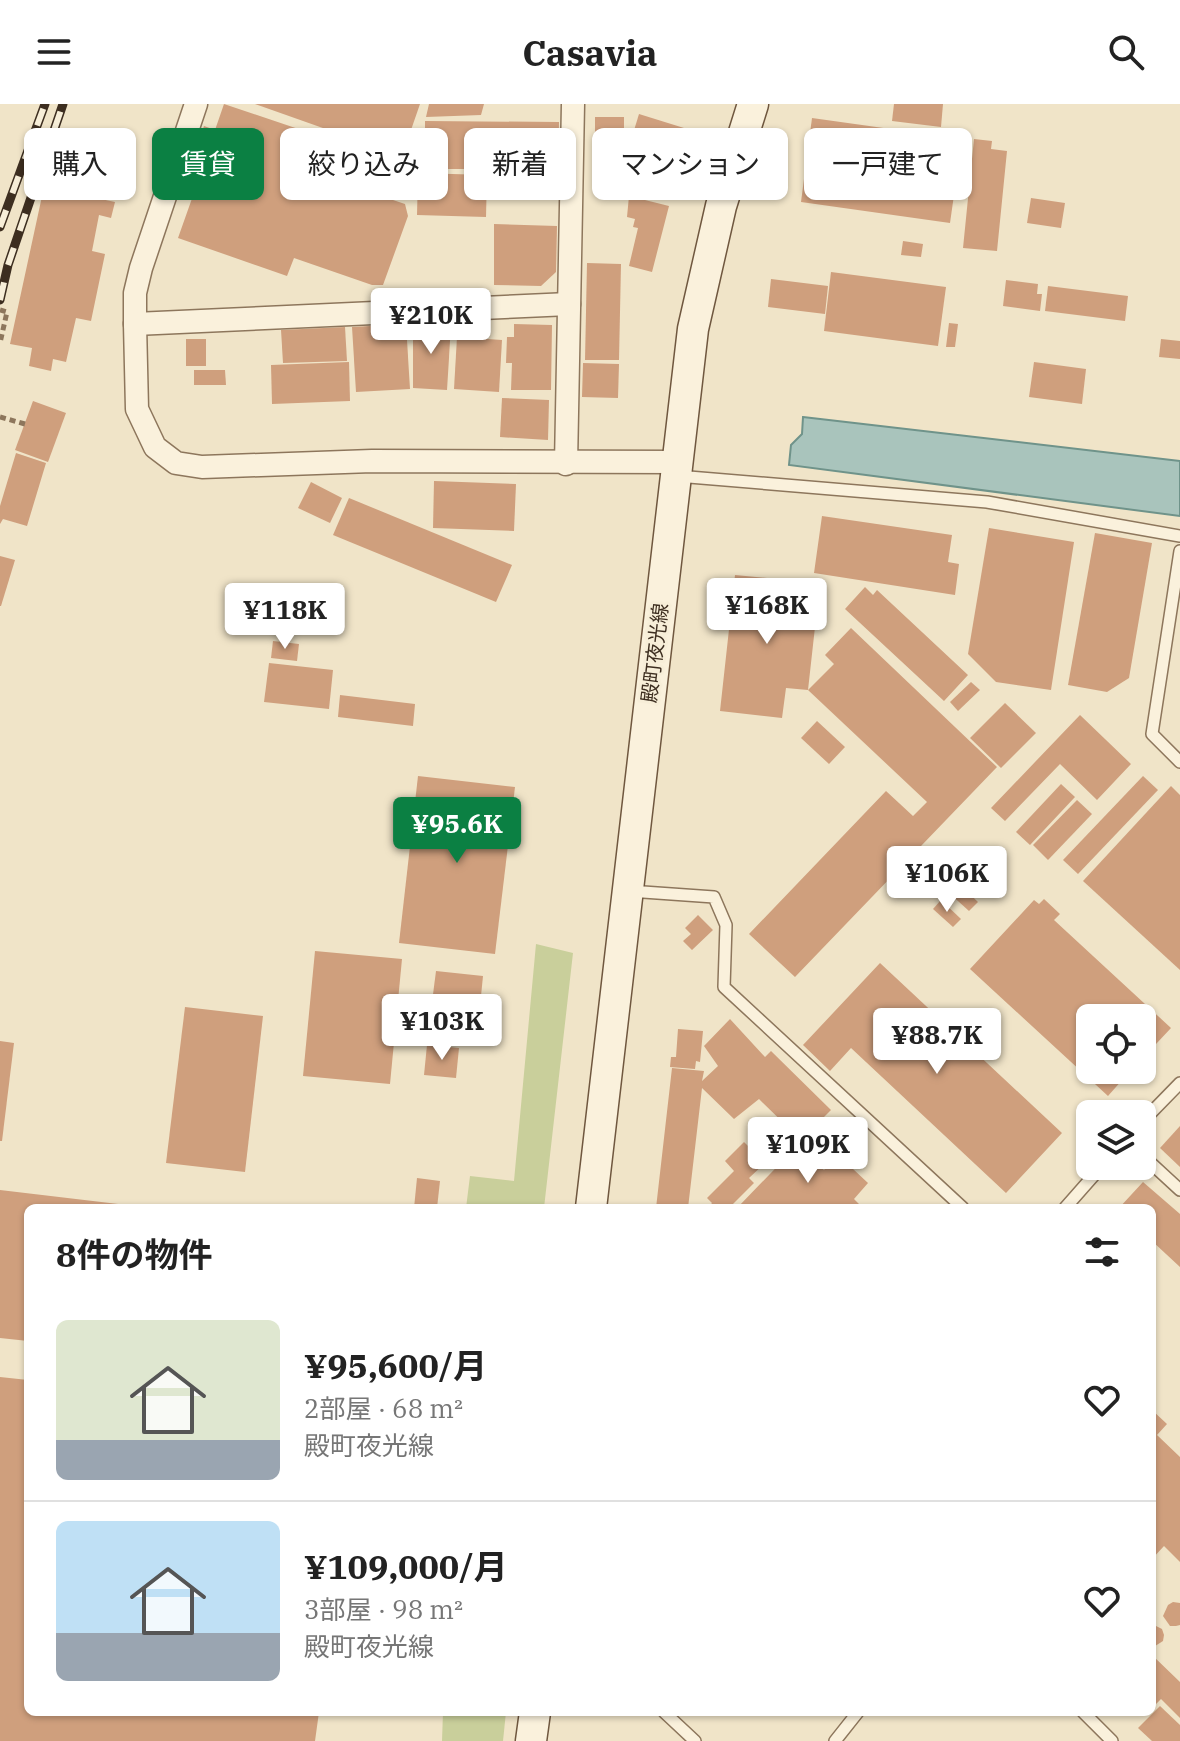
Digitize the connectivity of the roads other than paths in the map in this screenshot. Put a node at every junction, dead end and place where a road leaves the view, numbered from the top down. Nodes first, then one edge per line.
1 (196, 104) edge
2 (573, 104) edge
3 (753, 104) edge
4 (569, 304) junction
5 (135, 324) junction
6 (566, 464) junction
7 (676, 469) junction
8 (1180, 536) edge
9 (1180, 551) edge
10 (1180, 762) edge
11 (627, 891) junction
12 (1180, 1083) edge
13 (1156, 1108) edge
14 (1156, 1168) edge
15 (1090, 1180) edge
16 (1180, 1190) edge
17 (591, 1204) edge
18 (959, 1204) edge
19 (1069, 1204) edge
20 (534, 1716) edge
21 (668, 1716) edge
22 (855, 1716) edge
23 (1087, 1716) edge
24 (531, 1741) edge
25 (695, 1741) edge
26 (835, 1741) edge
27 (1112, 1741) edge

1 - 5 street
2 - 4 street
3 - 7 street, 殿町夜光線
4 - 5 street
4 - 6 street
5 - 6 street
6 - 7 street
7 - 8 lane
7 - 11 street, 殿町夜光線
9 - 10 lane
11 - 17 street, 殿町夜光線
11 - 18 lane
12 - 13 lane
14 - 16 lane
15 - 19 lane
20 - 24 street
21 - 25 lane
22 - 26 lane
23 - 27 lane

